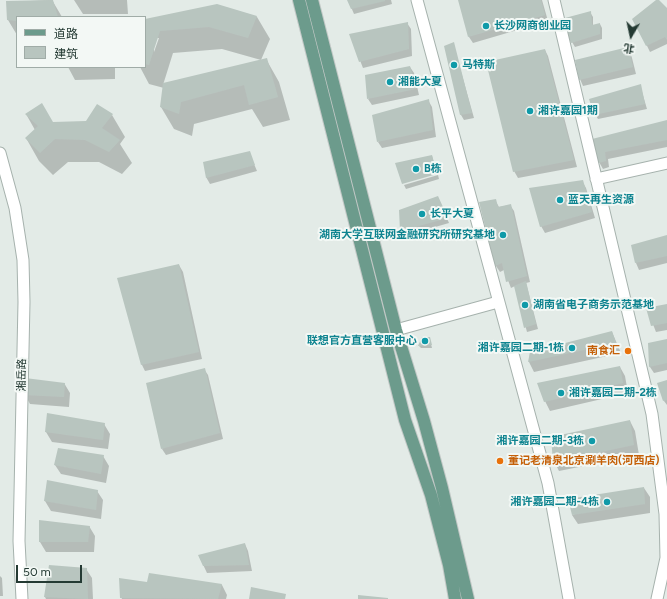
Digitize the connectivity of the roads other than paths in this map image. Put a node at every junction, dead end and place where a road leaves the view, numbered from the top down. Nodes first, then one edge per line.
1 (299, 0) edge
2 (312, 0) edge
3 (417, 0) edge
4 (554, 0) edge
5 (0, 153) edge
6 (667, 164) edge
7 (0, 174) edge
8 (596, 179) junction
9 (498, 302) junction
10 (396, 330) junction
11 (16, 599) edge
12 (22, 599) edge
13 (455, 599) edge
14 (468, 599) edge
15 (570, 599) edge
16 (657, 599) edge

1 - 13 main road
2 - 10 main road
3 - 9 street
4 - 8 street
5 - 12 street, 湘岳路
6 - 8 street
7 - 11 street, 湘岳路
8 - 16 street
9 - 10 street
9 - 15 street
10 - 14 main road

